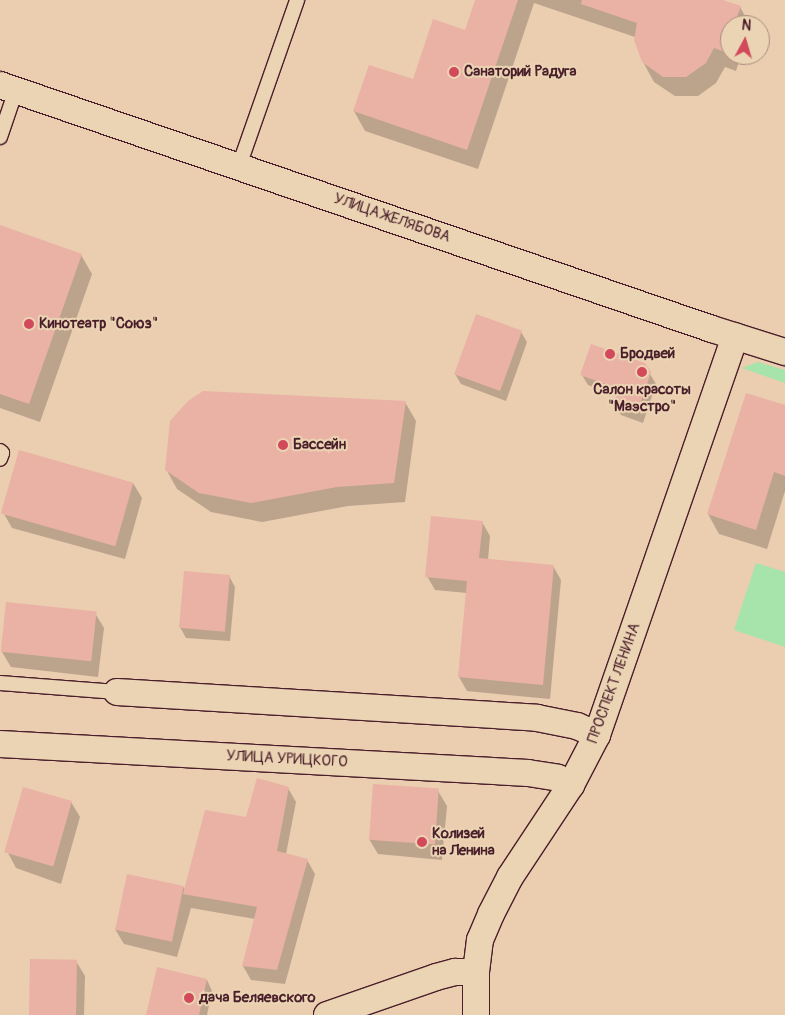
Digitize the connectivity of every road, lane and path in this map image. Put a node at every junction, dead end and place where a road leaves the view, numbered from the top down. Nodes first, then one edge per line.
1 (297, 0) edge
2 (8, 87) edge
3 (0, 137) edge
4 (238, 166) junction
5 (735, 336) junction
6 (785, 352) edge
7 (0, 451) edge
8 (0, 459) edge
9 (0, 683) edge
10 (117, 692) joint
11 (597, 735) junction
12 (0, 744) edge
13 (571, 785) junction
14 (476, 972) junction
15 (327, 1015) edge
16 (476, 1015) edge

1 - 4 lane
2 - 3 lane
2 - 4 street, УЛИЦА ЖЕЛЯБОВА
4 - 5 street, УЛИЦА ЖЕЛЯБОВА
5 - 6 street, УЛИЦА ЖЕЛЯБОВА
5 - 11 street, ПРОСПЕКТ ЛЕНИНА
7 - 8 lane
9 - 10 lane
10 - 11 street
11 - 13 street, ПРОСПЕКТ ЛЕНИНА
12 - 13 street, УЛИЦА УРИЦКОГО
13 - 14 street, ПРОСПЕКТ ЛЕНИНА
14 - 15 street
14 - 16 street, ПРОСПЕКТ ЛЕНИНА

